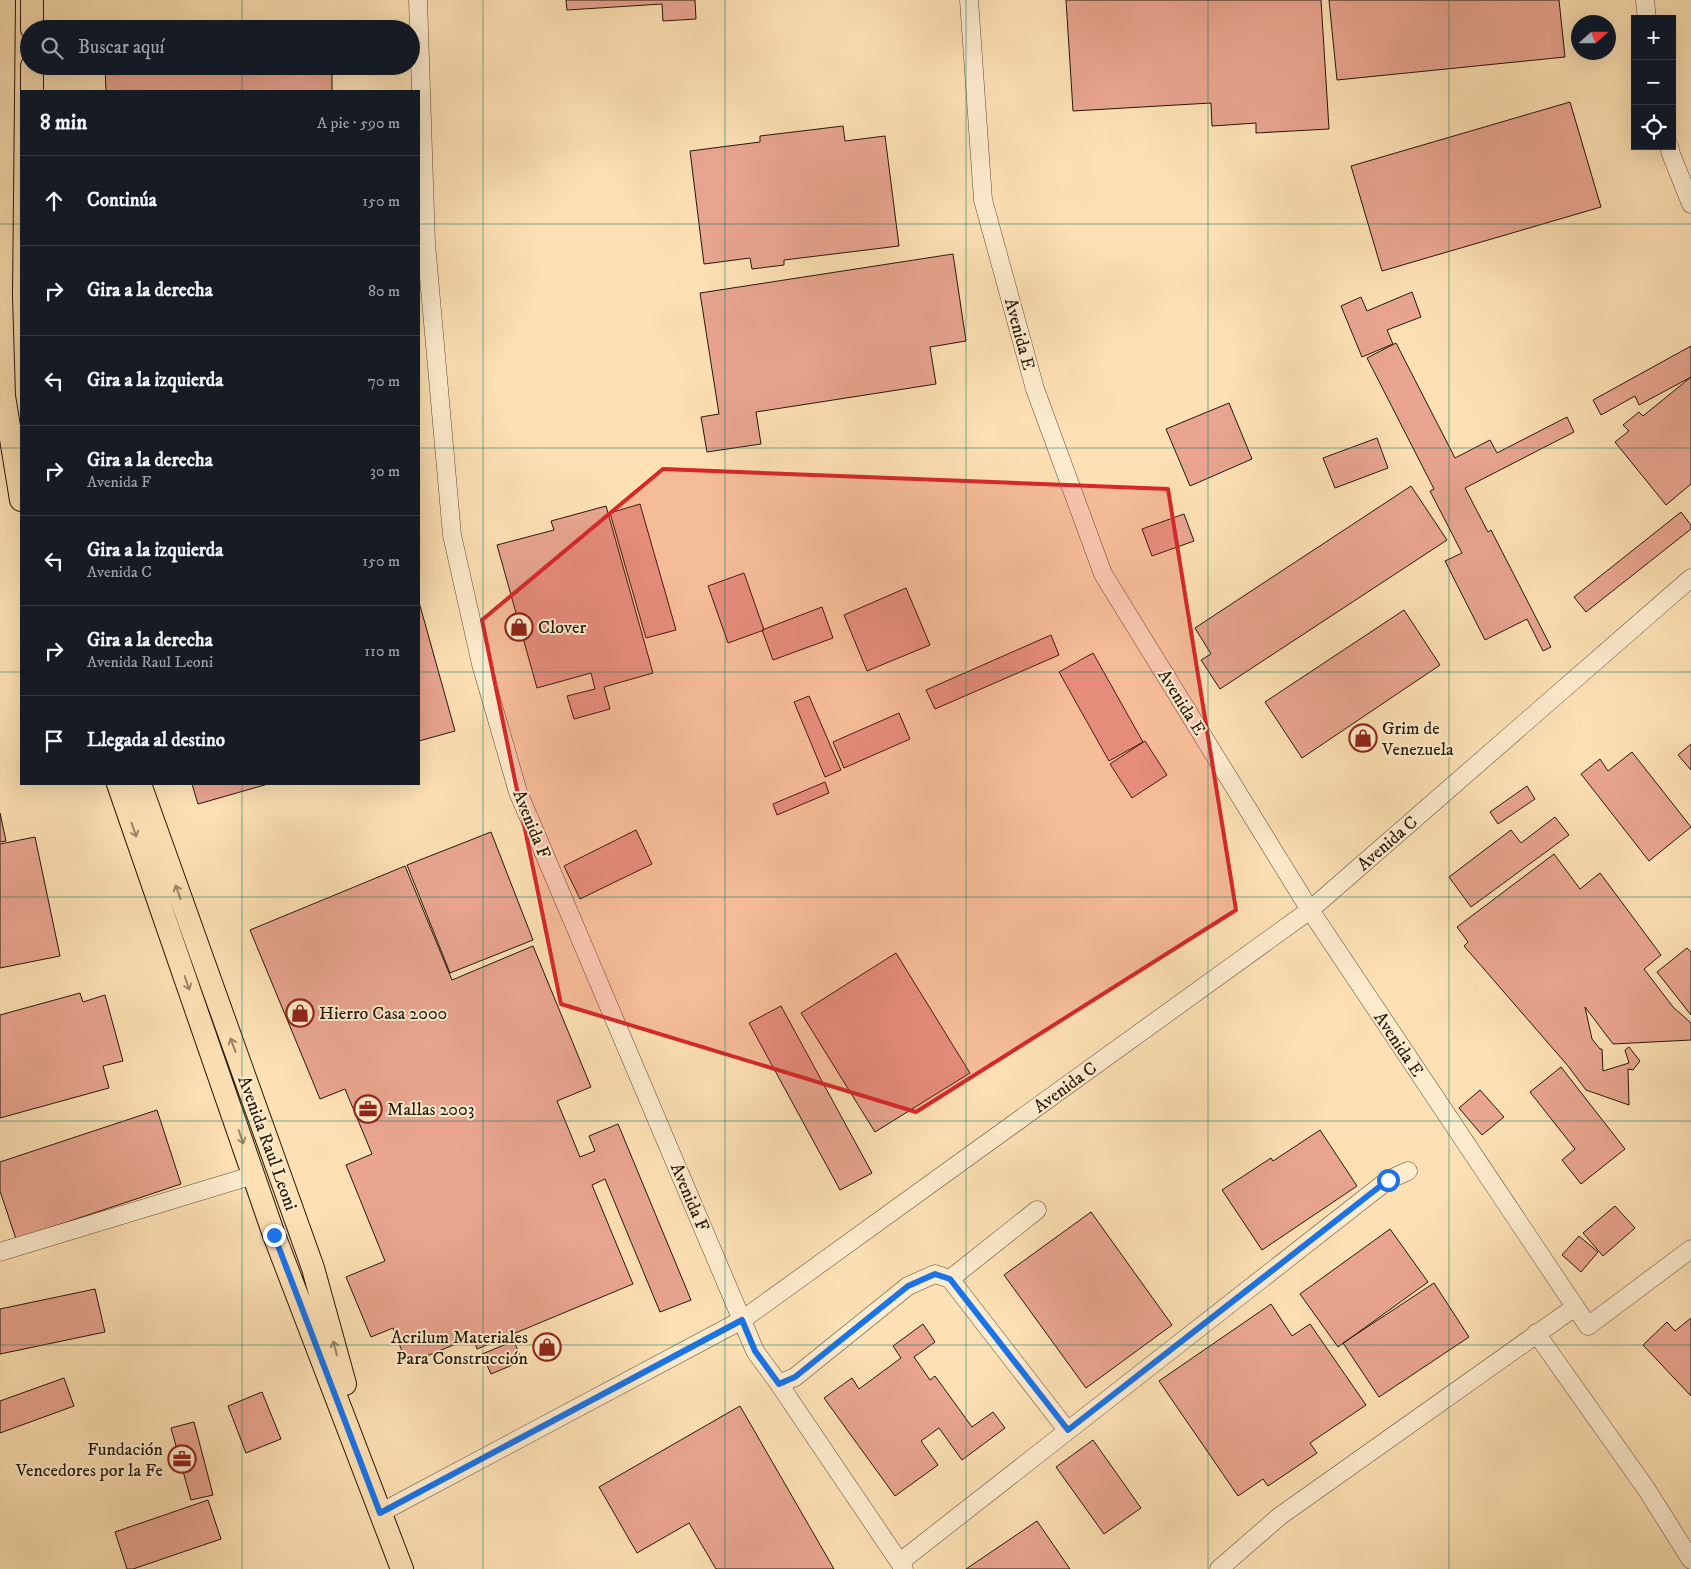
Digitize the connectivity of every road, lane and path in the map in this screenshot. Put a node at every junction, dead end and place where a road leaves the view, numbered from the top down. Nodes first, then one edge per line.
1 (4, 0) edge
2 (32, 0) edge
3 (418, 0) edge
4 (969, 0) edge
5 (1645, 0) edge
6 (1647, 15) edge
7 (32, 20) edge
8 (419, 20) edge
9 (2, 42) edge
10 (420, 61) edge
11 (32, 75) edge
12 (32, 90) edge
13 (1670, 150) edge
14 (1691, 204) edge
15 (1, 234) edge
16 (20, 494) edge
17 (1691, 578) edge
18 (118, 785) edge
19 (140, 785) edge
20 (1310, 910) junction
21 (1408, 1171) dead end
22 (254, 1175) junction
23 (1037, 1210) dead end
24 (1691, 1249) edge
25 (0, 1252) edge
26 (950, 1279) junction
27 (1575, 1306) junction
28 (742, 1320) junction
29 (1536, 1333) junction
30 (779, 1384) junction
31 (1068, 1430) junction
32 (380, 1513) junction
33 (1691, 1560) edge
34 (902, 1566) edge
35 (402, 1569) edge
36 (1219, 1569) edge

1 - 9 main road
2 - 7 main road
3 - 8 street, Avenida F
4 - 20 street, Avenida E
5 - 6 street
9 - 15 main road
10 - 28 street, Avenida F
11 - 12 main road
13 - 14 street
15 - 16 main road
17 - 20 street, Avenida C
18 -> 22 main road, Avenida Raul Leoni
32 -> 19 main road, Avenida Raul Leoni
20 - 27 street, Avenida E
20 - 28 street, Avenida C
21 - 31 street
22 - 25 street
22 - 32 main road, Avenida Raul Leoni
23 - 26 street
24 - 27 street, Avenida E
26 - 30 street
26 - 31 street
27 - 29 street
28 - 30 street, Avenida F
28 - 32 street, Avenida C
29 - 33 street
29 - 36 street
30 - 34 street, Avenida F
31 - 34 street
32 - 35 main road

